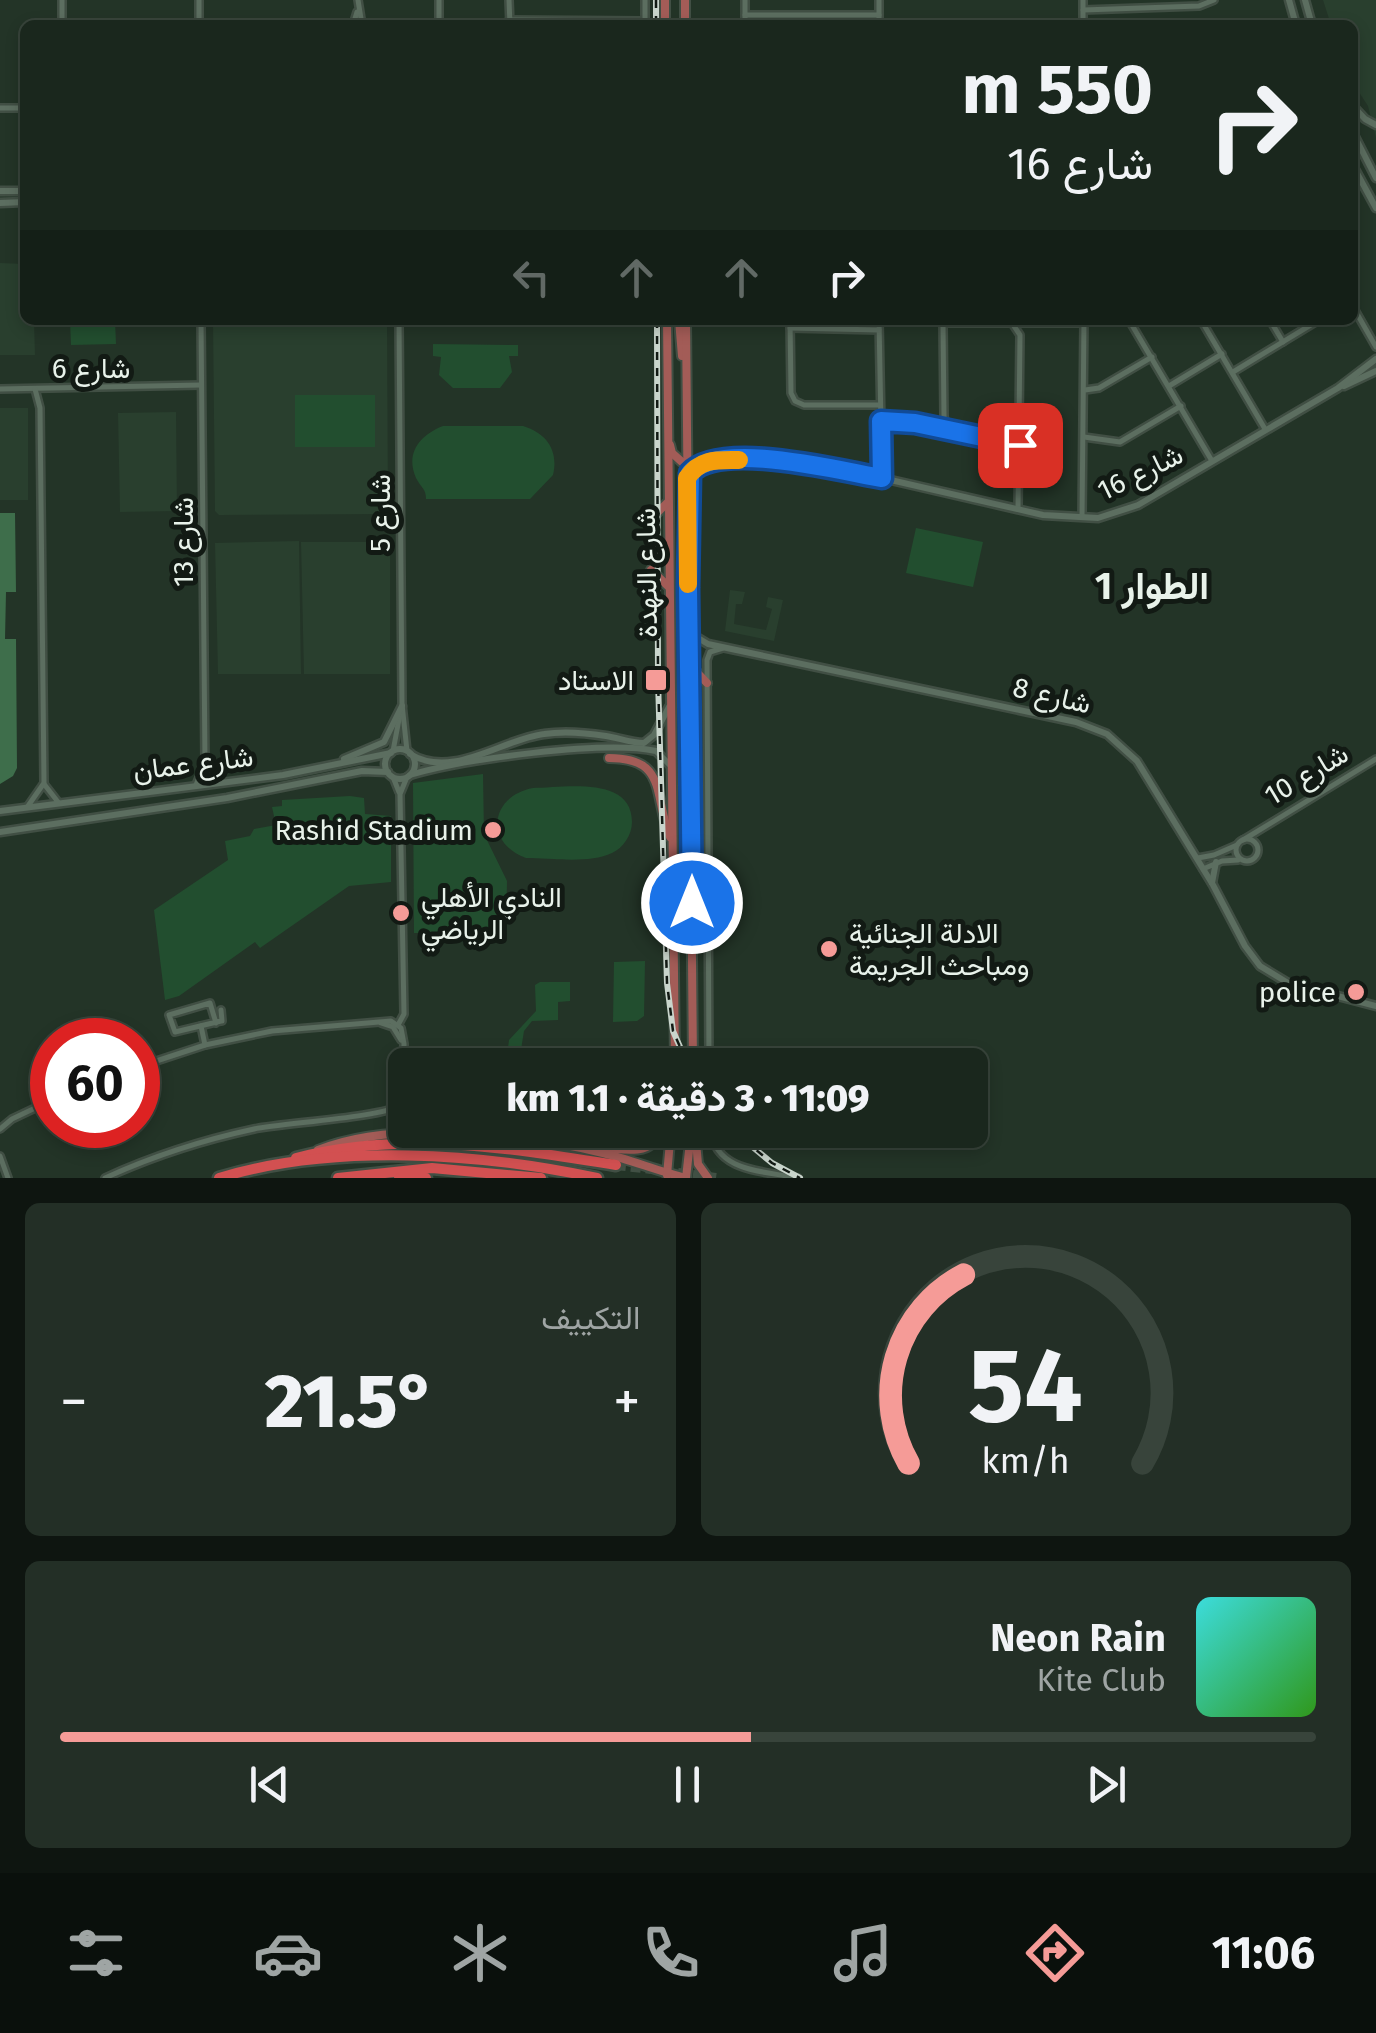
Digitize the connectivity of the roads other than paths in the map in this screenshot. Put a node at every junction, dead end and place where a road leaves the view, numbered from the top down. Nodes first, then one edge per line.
1 (358, 0) edge
2 (745, 0) edge
3 (879, 0) edge
4 (1214, 0) edge
5 (1152, 3) edge
6 (1083, 5) edge
7 (358, 10) junction
8 (879, 14) junction
9 (745, 15) junction
10 (355, 20) edge
11 (361, 20) edge
12 (745, 20) edge
13 (879, 20) edge
14 (1358, 143) edge
15 (1358, 175) edge
16 (1376, 178) edge
17 (1376, 208) edge
18 (1358, 316) edge
19 (201, 325) edge
20 (398, 325) edge
21 (667, 325) edge
22 (682, 325) edge
23 (790, 325) edge
24 (807, 325) edge
25 (879, 325) edge
26 (943, 325) edge
27 (1013, 325) edge
28 (1084, 325) edge
29 (1132, 325) edge
30 (1204, 325) edge
31 (1273, 325) edge
32 (1311, 325) edge
33 (1283, 342) junction
34 (667, 346) junction
35 (1376, 347) edge
36 (1222, 354) junction
37 (1152, 358) junction
38 (1375, 360) edge
39 (1376, 371) edge
40 (1233, 372) junction
41 (1169, 386) junction
42 (46, 388) junction
43 (201, 388) junction
44 (1338, 388) junction
45 (0, 389) edge
46 (35, 389) junction
47 (1085, 390) junction
48 (880, 405) junction
49 (1181, 406) junction
50 (40, 407) junction
51 (881, 421) junction
52 (1268, 428) junction
53 (949, 430) junction
54 (1084, 437) junction
55 (1020, 445) junction
56 (687, 446) junction
57 (1214, 460) junction
58 (707, 461) junction
59 (686, 462) junction
60 (879, 477) junction
61 (687, 478) junction
62 (668, 503) junction
63 (1018, 509) junction
64 (1085, 519) junction
65 (650, 520) dead end
66 (650, 570) dead end
67 (668, 588) junction
68 (688, 632) junction
69 (708, 644) junction
70 (726, 647) junction
71 (688, 659) junction
72 (707, 683) junction
73 (402, 706) junction
74 (669, 707) junction
75 (392, 752) junction
76 (409, 753) junction
77 (609, 758) dead end
78 (1376, 759) edge
79 (335, 763) junction
80 (205, 764) junction
81 (670, 765) junction
82 (390, 774) junction
83 (409, 776) junction
84 (220, 782) junction
85 (44, 784) junction
86 (194, 786) junction
87 (400, 794) junction
88 (58, 802) junction
89 (28, 806) junction
90 (0, 812) edge
91 (1260, 828) junction
92 (0, 832) edge
93 (672, 842) junction
94 (1240, 842) junction
95 (1256, 845) junction
96 (1196, 858) junction
97 (1242, 860) junction
98 (1216, 862) junction
99 (1203, 869) junction
100 (709, 875) junction
101 (1212, 884) junction
102 (699, 890) junction
103 (709, 895) junction
104 (692, 903) junction
105 (1376, 1006) edge
106 (221, 1010) dead end
107 (216, 1022) junction
108 (368, 1022) junction
109 (398, 1025) junction
110 (201, 1026) junction
111 (206, 1045) junction
112 (401, 1048) edge
113 (403, 1048) edge
114 (676, 1048) edge
115 (693, 1048) edge
116 (710, 1048) edge
117 (160, 1060) edge
118 (30, 1110) edge
119 (386, 1113) edge
120 (12, 1119) junction
121 (0, 1121) edge
122 (0, 1129) edge
123 (388, 1136) edge
124 (580, 1148) edge
125 (646, 1148) edge
126 (669, 1148) edge
127 (690, 1148) edge
128 (696, 1148) edge
129 (716, 1148) edge
130 (587, 1149) junction
131 (309, 1154) junction
132 (0, 1156) edge
133 (640, 1163) junction
134 (276, 1164) junction
135 (616, 1165) tunnel mouth
136 (667, 1176) edge
137 (8, 1178) edge
138 (105, 1178) edge
139 (219, 1178) edge
140 (338, 1178) edge
141 (399, 1178) edge
142 (426, 1178) edge
143 (541, 1178) edge
144 (597, 1178) edge
145 (654, 1178) edge
146 (686, 1178) edge
147 (708, 1178) edge
148 (798, 1178) edge

1 - 7 street
2 - 9 street
3 - 8 street
4 - 5 street
5 - 6 street
7 - 10 street
7 - 11 street
8 - 9 street
8 - 13 street
9 - 12 street
14 - 16 street
15 - 17 street
18 - 35 street
19 - 43 street, شارع 13
20 - 73 street, شارع 5
21 - 34 main road, شارع النهدة
22 - 56 main road, شارع النهدة
23 - 48 street
24 - 25 street
25 - 48 street
26 - 53 street
27 - 55 street
28 - 47 street
29 - 37 street
30 - 36 street
31 - 33 street
32 - 33 street
33 - 40 street
34 - 59 main road
34 - 62 main road, شارع النهدة
35 - 38 street
36 - 40 street
36 - 41 street
37 - 41 street
37 - 47 street
38 - 44 street, شارع 16
39 - 44 street, شارع 16
40 - 52 street
41 - 49 street
42 - 43 street, شارع 6
42 - 46 street, شارع 6
42 - 50 street
43 - 80 street, شارع 13
44 - 52 street, شارع 16
45 - 46 street, شارع 6
46 - 50 street
47 - 54 street
48 - 51 street
49 - 54 street
49 - 57 street
50 - 85 street
51 - 53 street
51 - 60 street
52 - 57 street, شارع 16
53 - 55 street
54 - 64 street
55 - 63 street
56 - 58 street
56 - 59 main road, شارع النهدة
57 - 64 street, شارع 16
58 - 59 main road
58 - 60 street, شارع 16
58 - 61 street
59 - 61 main road, شارع النهدة
60 - 63 street, شارع 16
61 - 68 main road, شارع النهدة
62 - 65 main road
62 - 67 main road, شارع النهدة
63 - 64 street, شارع 16
66 - 67 main road
67 - 74 main road, شارع النهدة
68 - 69 street, شارع 8
68 - 71 main road, شارع النهدة
69 - 70 street, شارع 8
69 - 71 street
70 - 72 street
70 - 96 street, شارع 8
71 - 72 main road
71 - 104 main road, شارع النهدة
72 - 100 street
73 - 75 street, شارع 5
73 - 76 street, شارع 5
73 - 79 street
74 - 76 street
74 - 81 main road, شارع النهدة
75 - 76 street
75 - 79 street, شارع عمان
75 - 82 street
76 - 83 street
77 - 93 main road
78 - 91 street, شارع 10
79 - 84 street, شارع عمان
80 - 84 street
80 - 86 street, شارع 13
81 - 83 street
81 - 93 main road, شارع النهدة
82 - 83 street
82 - 87 street
82 - 92 street, شارع عمان
83 - 87 street
84 - 86 street, شارع عمان
85 - 88 street
85 - 89 street
86 - 88 street, شارع عمان
87 - 109 street
88 - 89 street, شارع عمان
89 - 90 street, شارع عمان
91 - 94 street, شارع 10
91 - 95 street, شارع 10
93 - 114 main road, شارع النهدة
94 - 95 street
94 - 96 street, شارع 10
94 - 97 street
95 - 97 street
96 - 99 street, شارع 8
97 - 98 street
98 - 99 street
98 - 101 street
99 - 101 street, شارع 8
100 - 102 main road
100 - 103 street
101 - 105 street, شارع 8
102 - 103 street
102 - 104 main road
103 - 116 street
104 - 115 main road, شارع النهدة
106 - 107 street
107 - 110 street
107 - 110 street
108 - 109 street
108 - 111 street
108 - 112 street
109 - 113 street
110 - 111 street
111 - 117 street
118 - 120 street
119 - 138 street
120 - 121 street
120 - 122 street
123 - 131 main road
124 - 130 main road
125 - 130 main road
126 - 136 main road
127 - 146 main road
128 - 147 main road
129 - 148 street
130 - 133 main road
131 - 134 highway
131 - 135 highway
132 - 137 street
133 - 136 main road
133 - 145 main road
134 - 139 highway
134 - 144 highway
136 - 146 main road
140 - 143 highway
141 - 142 highway

